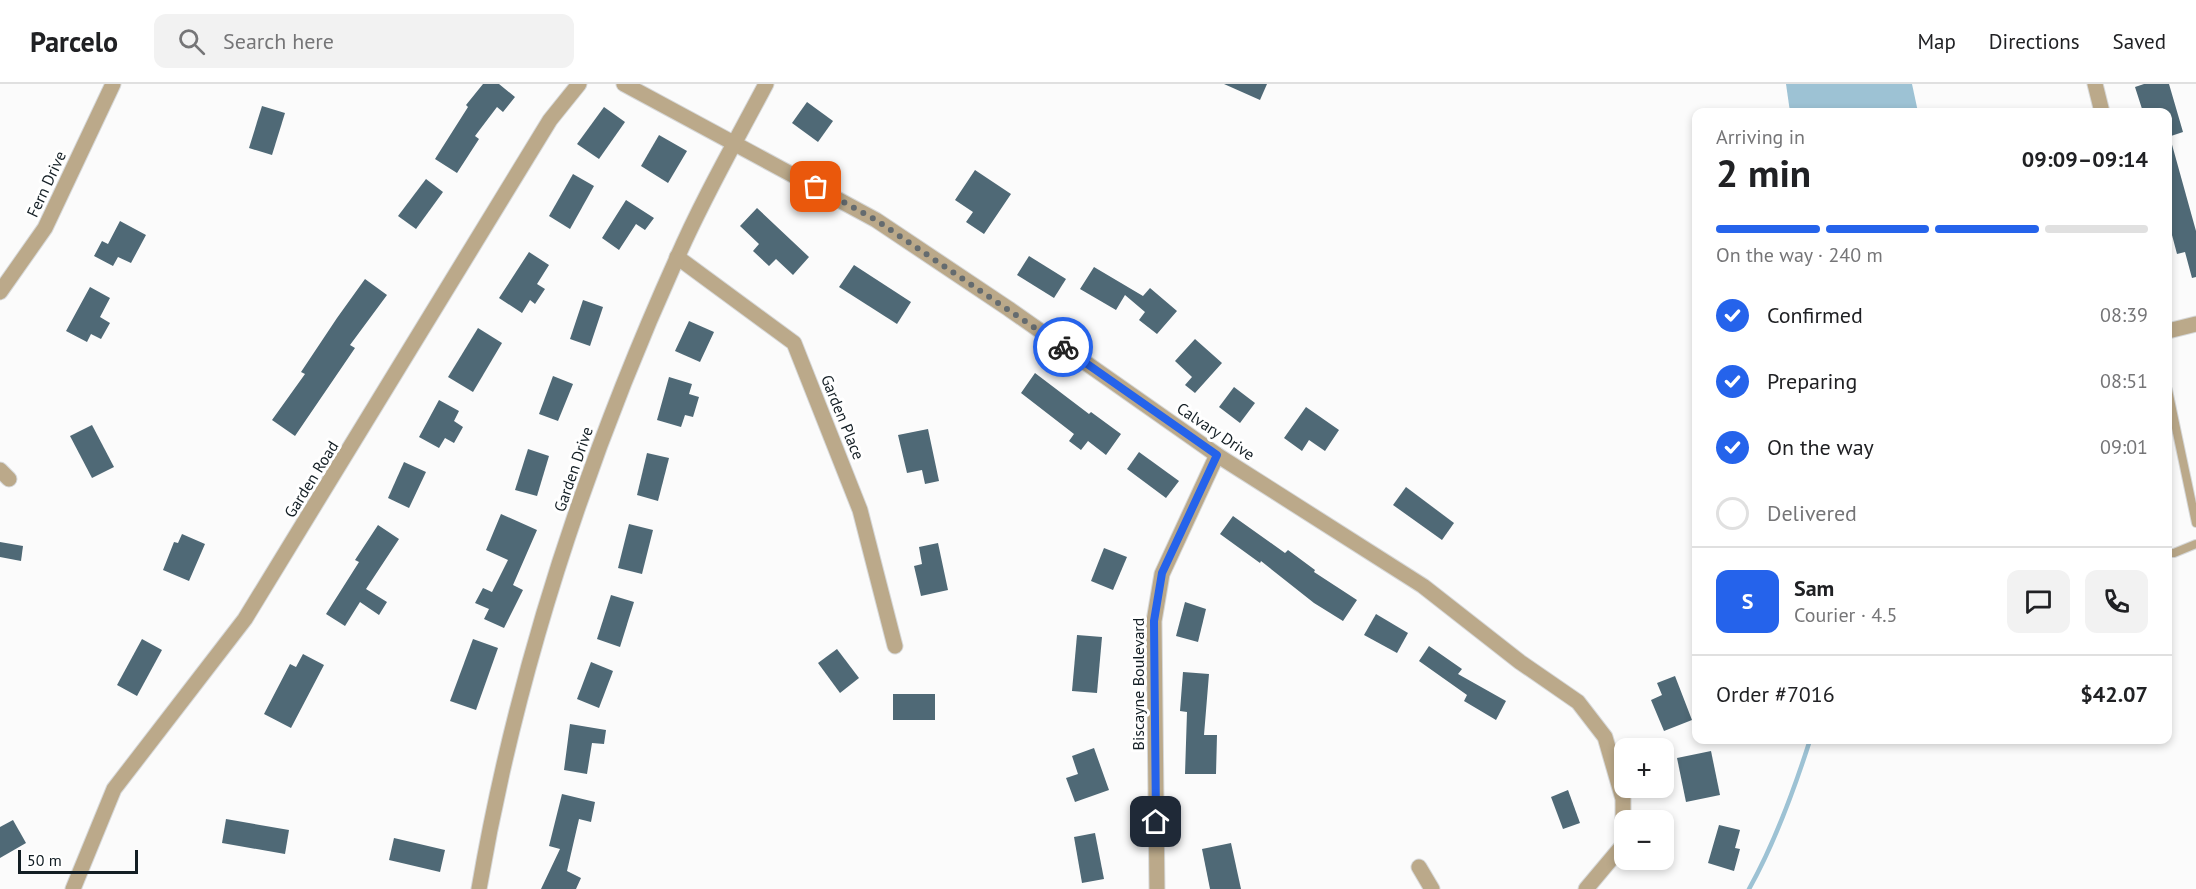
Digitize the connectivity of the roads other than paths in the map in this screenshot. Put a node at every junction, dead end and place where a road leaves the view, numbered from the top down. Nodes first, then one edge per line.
1 (113, 84) edge
2 (579, 84) edge
3 (624, 84) edge
4 (766, 84) edge
5 (2095, 84) edge
6 (2101, 108) edge
7 (735, 143) junction
8 (677, 256) junction
9 (0, 292) edge
10 (2196, 324) edge
11 (2172, 330) edge
12 (2172, 410) edge
13 (1217, 455) junction
14 (2196, 523) edge
15 (2196, 544) edge
16 (2172, 553) edge
17 (895, 646) dead end
18 (1419, 867) dead end
19 (73, 889) edge
20 (479, 889) edge
21 (1157, 889) edge
22 (1432, 889) edge
23 (1586, 889) edge

1 - 9 street, Fern Drive
2 - 19 street, Garden Road
3 - 7 street
4 - 7 street, Garden Drive
5 - 6 street
7 - 8 street, Garden Drive
7 - 13 street, Calvary Drive
8 - 17 street, Garden Place
8 - 20 street, Garden Drive
10 - 11 street
12 - 14 lane
13 - 21 street, Biscayne Boulevard
13 - 23 street, Calvary Drive
15 - 16 lane
18 - 22 street

